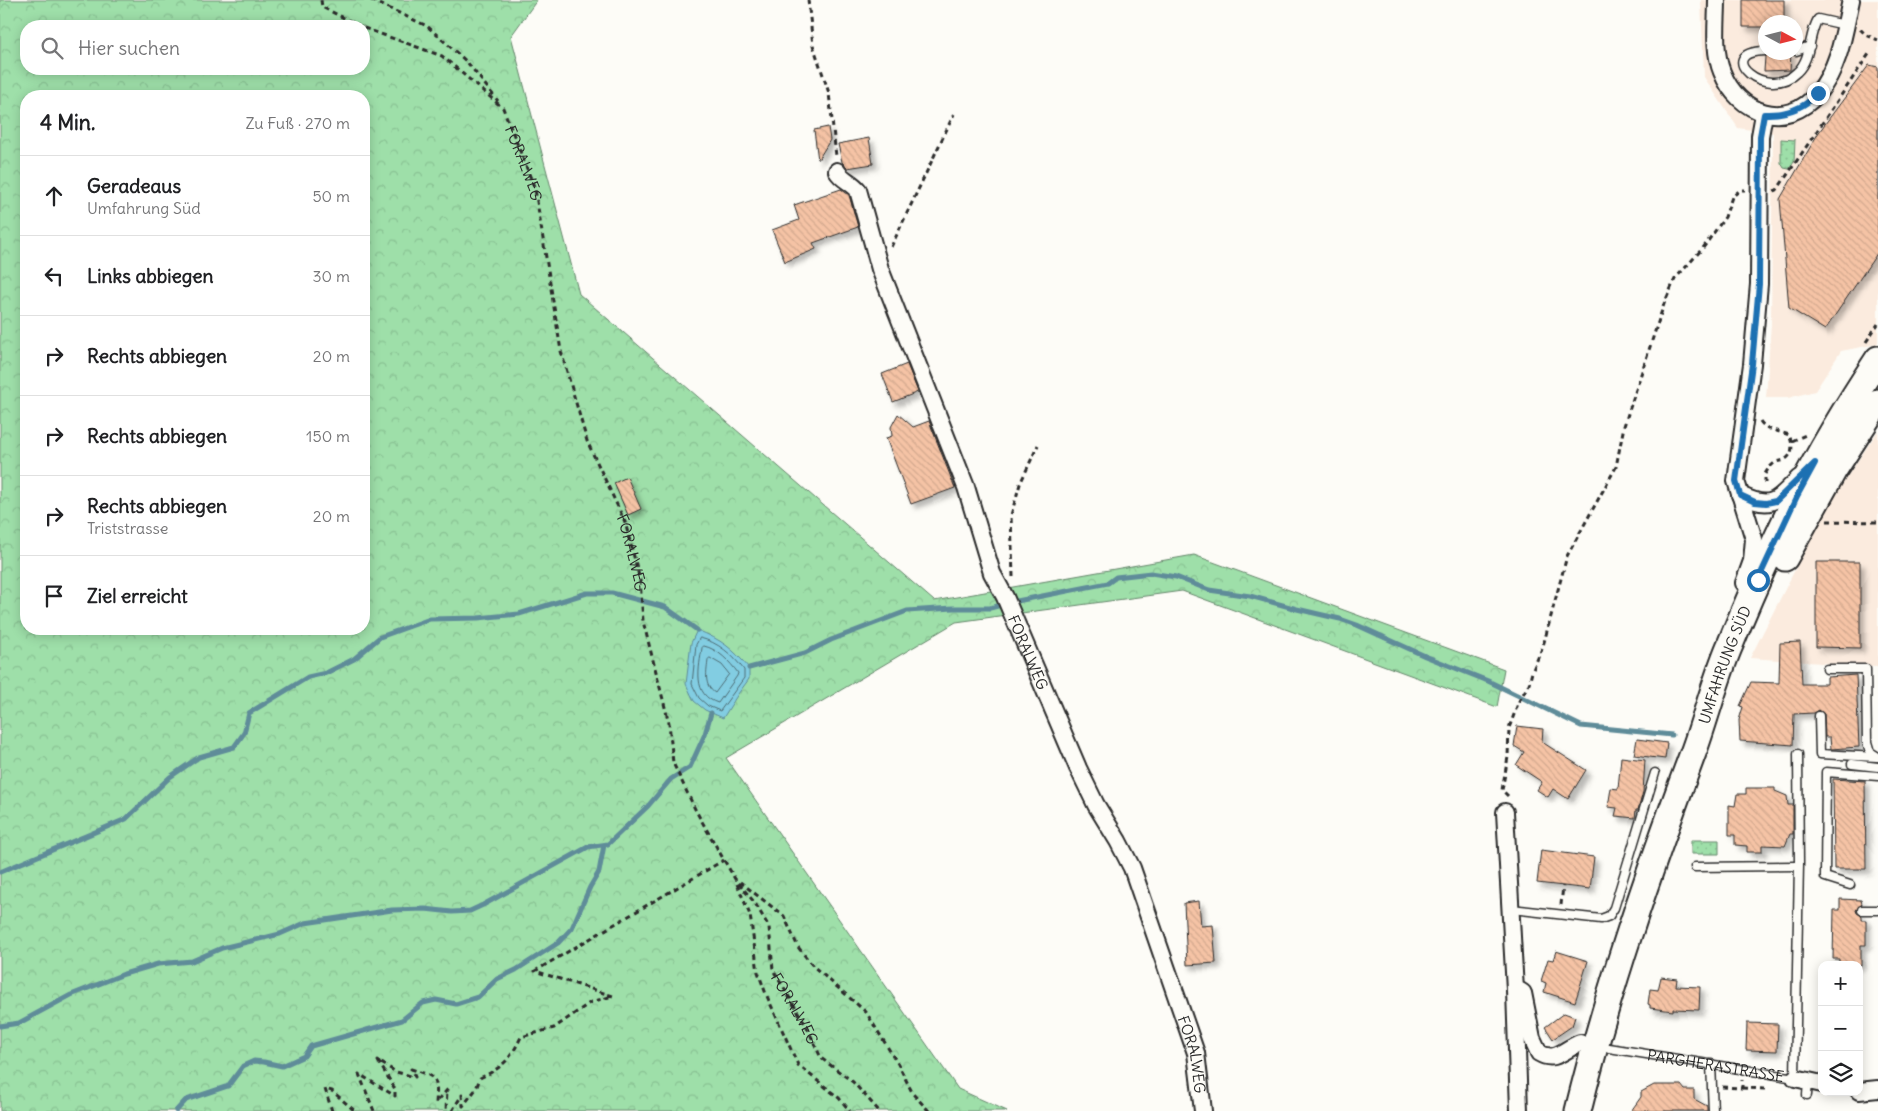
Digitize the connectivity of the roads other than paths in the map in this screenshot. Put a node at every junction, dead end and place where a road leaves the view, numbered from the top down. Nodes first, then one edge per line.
1 (1717, 0) edge
2 (1851, 0) edge
3 (1851, 24) junction
4 (1810, 46) junction
5 (1803, 48) edge
6 (1758, 51) edge
7 (1764, 114) junction
8 (837, 171) road end
9 (1878, 359) edge
10 (1878, 402) edge
11 (1815, 463) junction
12 (1740, 495) junction
13 (1729, 647) junction
14 (1827, 669) dead end
15 (1819, 716) dead end
16 (1700, 734) junction
17 (1798, 754) dead end
18 (1877, 757) edge
19 (1852, 764) dead end
20 (1878, 767) edge
21 (1655, 773) dead end
22 (1878, 776) edge
23 (1507, 804) road end
24 (1798, 866) junction
25 (1695, 868) dead end
26 (1850, 885) dead end
27 (1511, 909) junction
28 (1862, 910) dead end
29 (1878, 910) edge
30 (1515, 990) junction
31 (1580, 1043) dead end
32 (1609, 1048) dead end
33 (1711, 1064) junction
34 (1808, 1085) edge
35 (1878, 1089) edge
36 (1863, 1091) edge
37 (1712, 1110) edge
38 (1203, 1111) edge
39 (1519, 1111) edge
40 (1578, 1111) edge

1 - 7 street
2 - 3 street
3 - 4 lane
3 - 7 street
4 - 5 lane
4 - 6 lane
7 - 12 street
8 - 38 street, FORALWEG
9 - 11 main road, UMFAHRUNG SÜD
10 - 16 main road, UMFAHRUNG SÜD
11 - 12 street
11 - 13 main road, UMFAHRUNG SÜD
12 - 13 street
13 - 16 main road, UMFAHRUNG SÜD
14 - 18 lane
15 - 18 lane
16 - 40 main road, UMFAHRUNG SÜD
17 - 24 lane
19 - 20 lane
21 - 27 lane
22 - 26 lane
23 - 27 street
24 - 25 lane
24 - 34 lane
27 - 30 street
28 - 29 lane
30 - 31 street
30 - 39 street
32 - 33 lane, PARGHERASTRASSE
33 - 34 lane, PARGHERASTRASSE
33 - 37 lane
35 - 36 street

